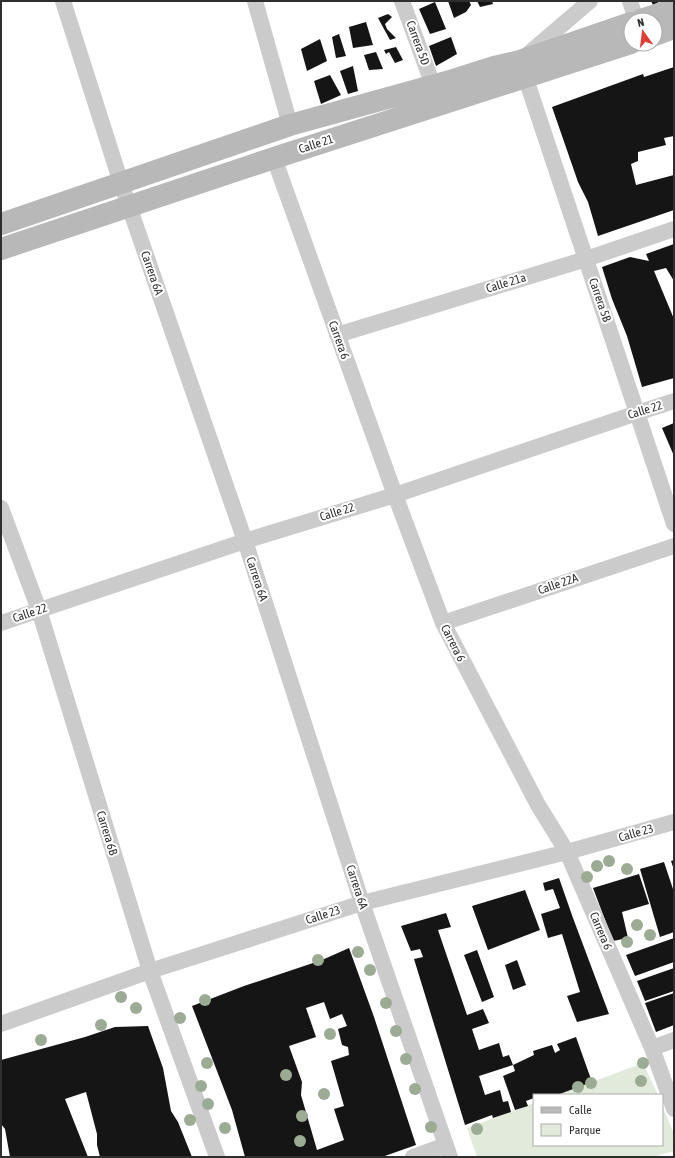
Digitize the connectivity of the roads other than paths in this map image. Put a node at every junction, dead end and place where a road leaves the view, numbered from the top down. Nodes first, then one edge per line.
1 (63, 1) edge
2 (255, 1) edge
3 (402, 1) edge
4 (590, 1) edge
5 (630, 1) edge
6 (674, 8) edge
7 (633, 12) edge
8 (663, 12) edge
9 (623, 26) edge
10 (674, 28) edge
11 (663, 32) edge
12 (623, 45) edge
13 (523, 69) junction
14 (433, 85) junction
15 (290, 125) junction
16 (274, 158) junction
17 (121, 183) junction
18 (129, 206) junction
19 (1, 224) edge
20 (674, 228) edge
21 (1, 249) edge
22 (586, 259) junction
23 (337, 335) junction
24 (674, 401) edge
25 (637, 413) junction
26 (395, 495) junction
27 (1, 508) edge
28 (674, 524) edge
29 (245, 541) junction
30 (674, 546) edge
31 (39, 610) junction
32 (1, 623) edge
33 (442, 623) junction
34 (674, 822) edge
35 (567, 852) junction
36 (362, 903) junction
37 (150, 971) junction
38 (1, 1024) edge
39 (674, 1040) edge
40 (652, 1048) junction
41 (674, 1109) edge
42 (448, 1151) edge
43 (217, 1157) edge
44 (413, 1157) edge

1 - 17 street, Carrera 6A
2 - 15 street
3 - 14 street, Carrera 5D
4 - 13 street
5 - 7 street
6 - 8 main road
9 - 13 main road, Calle 21
10 - 11 main road
12 - 13 main road, Calle 21
13 - 14 main road, Calle 21
13 - 16 main road, Calle 21
13 - 22 street, Carrera 5B
14 - 15 main road, Calle 21
15 - 17 main road, Calle 21
16 - 18 main road, Calle 21
16 - 23 street, Carrera 6
17 - 18 street, Carrera 6A
17 - 19 main road, Calle 21
18 - 21 main road, Calle 21
18 - 29 street, Carrera 6A
20 - 22 street, Calle 21a
22 - 23 street, Calle 21a
22 - 25 street, Carrera 5B
23 - 26 street, Carrera 6
24 - 25 street, Calle 22
25 - 26 street, Calle 22
25 - 28 street, Carrera 5B
26 - 29 street, Calle 22
26 - 33 street, Carrera 6
27 - 31 street, Carrera 6B
29 - 31 street, Calle 22
29 - 36 street, Carrera 6A
30 - 33 street, Calle 22A
31 - 32 street, Calle 22
31 - 37 street, Carrera 6B
33 - 35 street, Carrera 6
34 - 35 street, Calle 23
35 - 36 street, Calle 23
35 - 40 street, Carrera 6
36 - 37 street, Calle 23
36 - 42 street, Carrera 6A
37 - 38 street, Calle 23
37 - 43 street, Carrera 6B
39 - 40 street
40 - 41 street, Carrera 6
42 - 44 street

